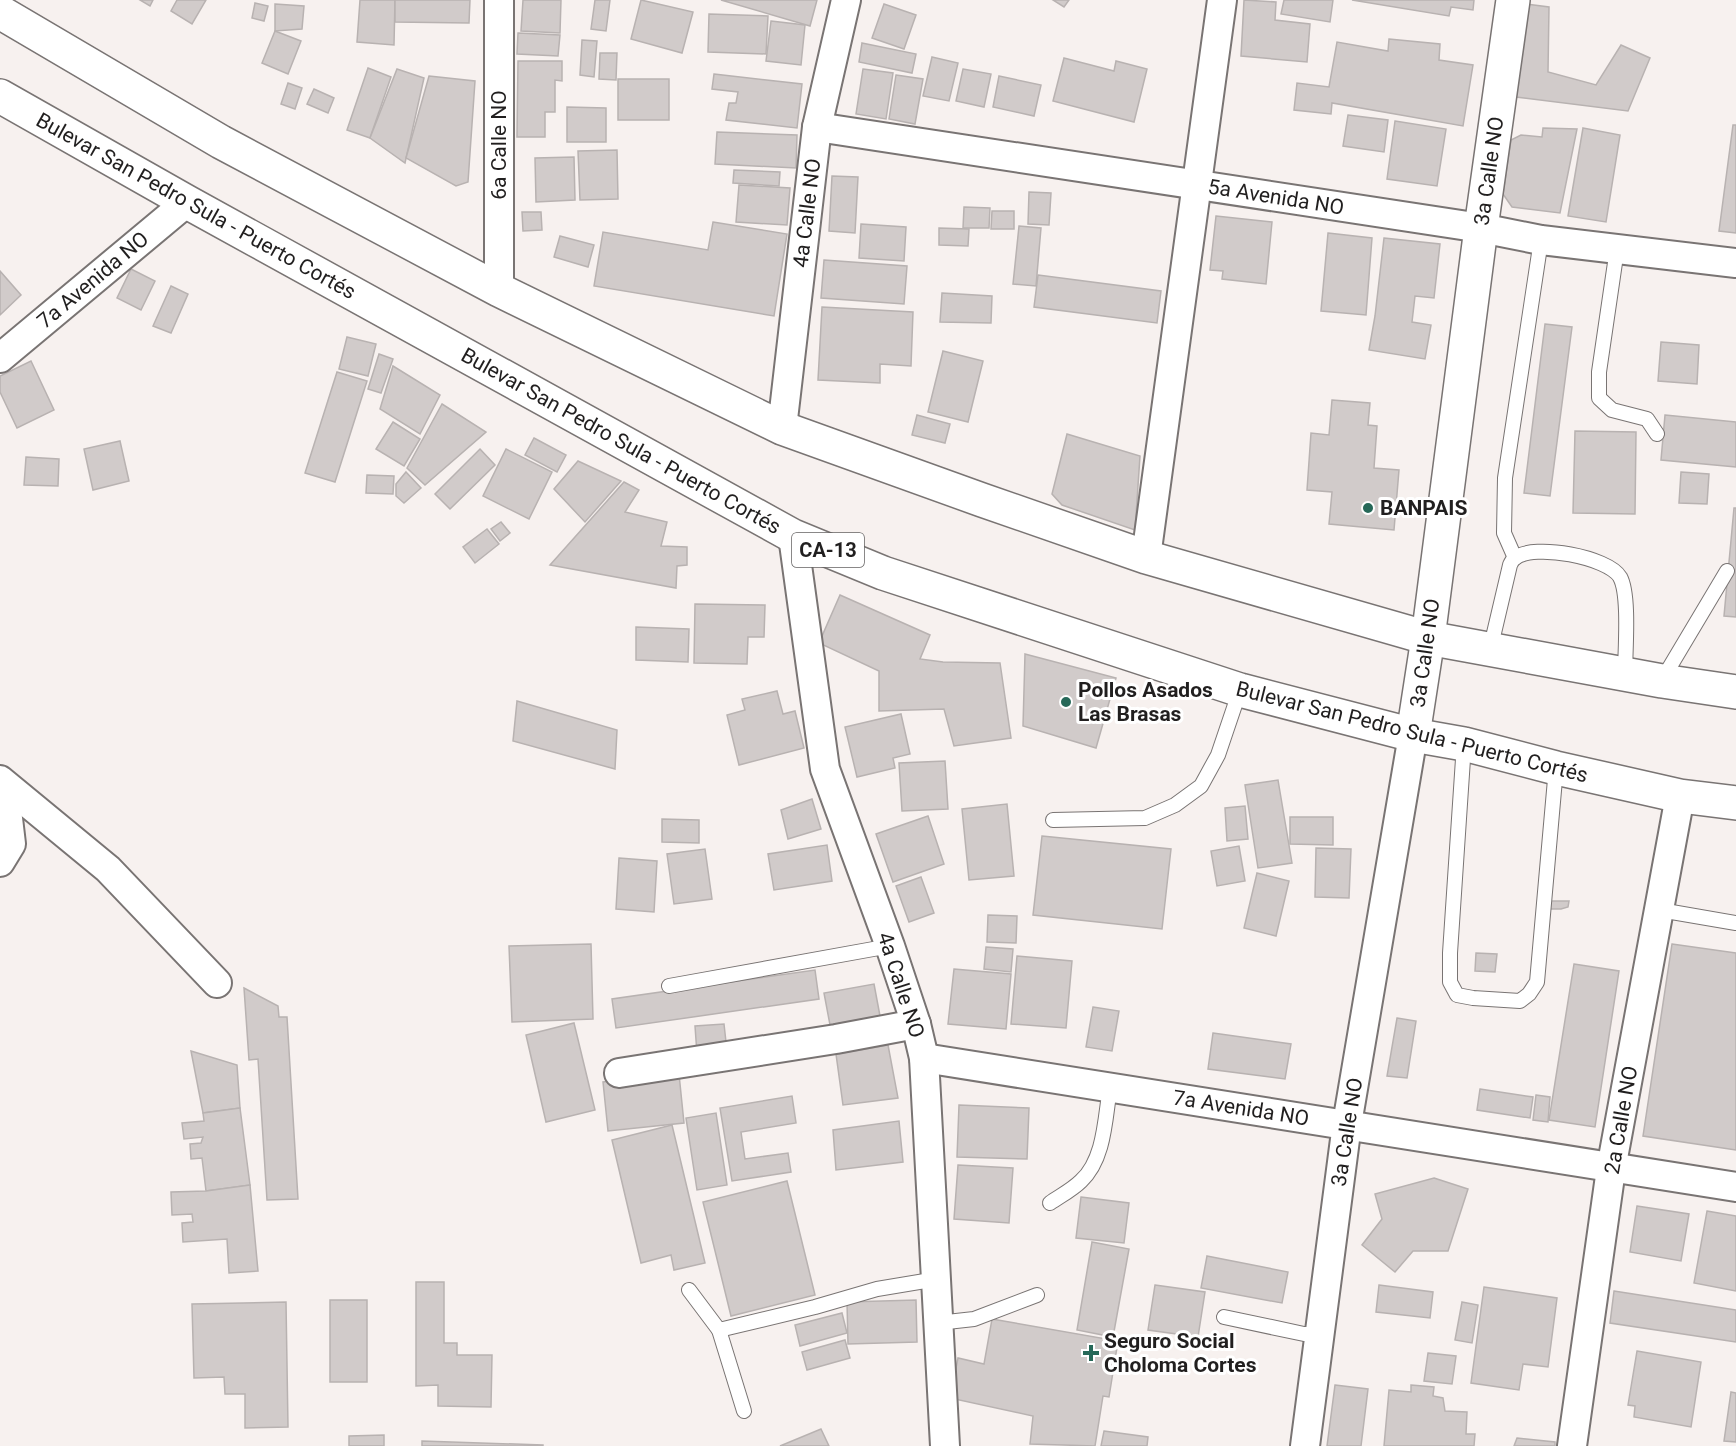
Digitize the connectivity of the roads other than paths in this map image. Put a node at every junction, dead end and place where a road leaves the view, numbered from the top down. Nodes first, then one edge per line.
1 (499, 0) edge
2 (846, 0) edge
3 (1222, 0) edge
4 (1513, 0) edge
5 (0, 12) edge
6 (0, 96) edge
7 (817, 127) junction
8 (1197, 185) junction
9 (187, 202) junction
10 (1481, 228) junction
11 (1541, 240) junction
12 (1617, 249) junction
13 (1736, 263) edge
14 (500, 290) junction
15 (0, 358) edge
16 (782, 428) junction
17 (1657, 434) dead end
18 (793, 536) junction
19 (1146, 557) junction
20 (1515, 558) junction
21 (1727, 571) dead end
22 (1428, 638) junction
23 (1490, 650) junction
24 (1625, 675) junction
25 (1662, 681) junction
26 (1240, 690) junction
27 (1736, 692) edge
28 (1413, 735) junction
29 (1464, 744) junction
30 (1556, 768) junction
31 (0, 780) edge
32 (0, 795) edge
33 (1680, 796) junction
34 (1736, 803) edge
35 (1053, 820) dead end
36 (0, 862) edge
37 (1660, 910) junction
38 (1736, 923) edge
39 (890, 946) junction
40 (218, 982) dead end
41 (669, 986) dead end
42 (916, 1024) junction
43 (924, 1058) junction
44 (619, 1073) dead end
45 (1110, 1088) junction
46 (1347, 1124) junction
47 (1611, 1168) junction
48 (1736, 1187) edge
49 (1050, 1203) dead end
50 (937, 1280) junction
51 (689, 1290) dead end
52 (1037, 1294) dead end
53 (1224, 1317) dead end
54 (938, 1323) junction
55 (719, 1330) junction
56 (1319, 1334) junction
57 (744, 1411) dead end
58 (945, 1446) edge
59 (1305, 1446) edge
60 (1572, 1446) edge

1 - 14 street, 6a Calle NO
2 - 7 street, 4a Calle NO
3 - 8 street
4 - 10 main road, 3a Calle NO
5 - 14 main road
6 - 9 main road, Bulevar San Pedro Sula - Puerto Cortés / CA-13
7 - 8 street, 5a Avenida NO
7 - 16 street, 4a Calle NO
8 - 10 street, 5a Avenida NO
8 - 19 street
9 - 15 street, 7a Avenida NO
9 - 18 main road, Bulevar San Pedro Sula - Puerto Cortés / CA-13
10 - 11 street, 5a Avenida NO
10 - 22 main road, 3a Calle NO
11 - 12 street, 5a Avenida NO
11 - 20 lane
12 - 13 street, 5a Avenida NO
12 - 17 lane
14 - 16 main road
16 - 19 main road
18 - 26 main road, Bulevar San Pedro Sula - Puerto Cortés / CA-13
18 - 39 street, 4a Calle NO
19 - 22 main road
20 - 23 lane
20 - 24 lane
21 - 25 lane
22 - 23 main road
22 - 28 main road, 3a Calle NO
23 - 24 main road
24 - 25 main road
25 - 27 main road
26 - 28 main road, Bulevar San Pedro Sula - Puerto Cortés / CA-13
26 - 35 lane
28 - 29 main road, Bulevar San Pedro Sula - Puerto Cortés / CA-13
28 - 46 street, 3a Calle NO
29 - 30 main road, Bulevar San Pedro Sula - Puerto Cortés / CA-13
29 - 30 lane
30 - 33 main road, Bulevar San Pedro Sula - Puerto Cortés / CA-13
31 - 40 street
32 - 36 street
33 - 34 main road, Bulevar San Pedro Sula - Puerto Cortés / CA-13
33 - 37 street, 2a Calle NO
37 - 38 lane
37 - 47 street, 2a Calle NO
39 - 41 lane
39 - 42 street, 4a Calle NO
42 - 43 street, 4a Calle NO
42 - 44 street
43 - 45 street, 7a Avenida NO
43 - 50 street, 4a Calle NO
45 - 46 street, 7a Avenida NO
45 - 49 lane
46 - 47 street, 7a Avenida NO
46 - 56 street, 3a Calle NO
47 - 48 street, 7a Avenida NO
47 - 60 street, 2a Calle NO
50 - 54 street, 4a Calle NO
50 - 55 lane
51 - 55 lane
52 - 54 lane
53 - 56 lane
54 - 58 street, 4a Calle NO
55 - 57 lane
56 - 59 street, 3a Calle NO

